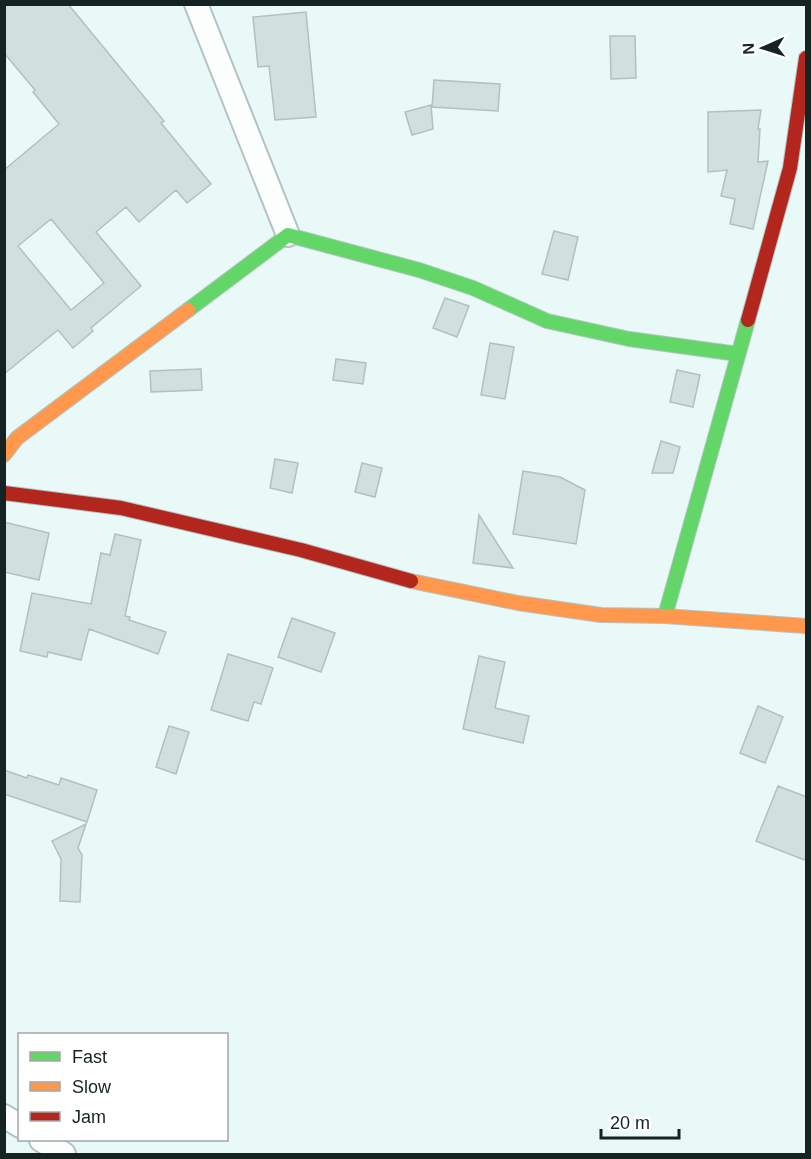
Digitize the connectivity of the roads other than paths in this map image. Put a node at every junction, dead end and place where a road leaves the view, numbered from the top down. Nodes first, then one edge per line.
1 (196, 4) edge
2 (807, 58) edge
3 (288, 235) junction
4 (738, 354) junction
5 (4, 455) edge
6 (4, 493) edge
7 (665, 616) junction
8 (807, 626) edge
9 (4, 1116) edge
10 (18, 1125) edge
11 (43, 1141) edge
12 (64, 1155) edge

1 - 3 street
2 - 4 street
3 - 4 street
3 - 5 street
4 - 7 street
6 - 7 street
7 - 8 street
9 - 10 street
11 - 12 street

